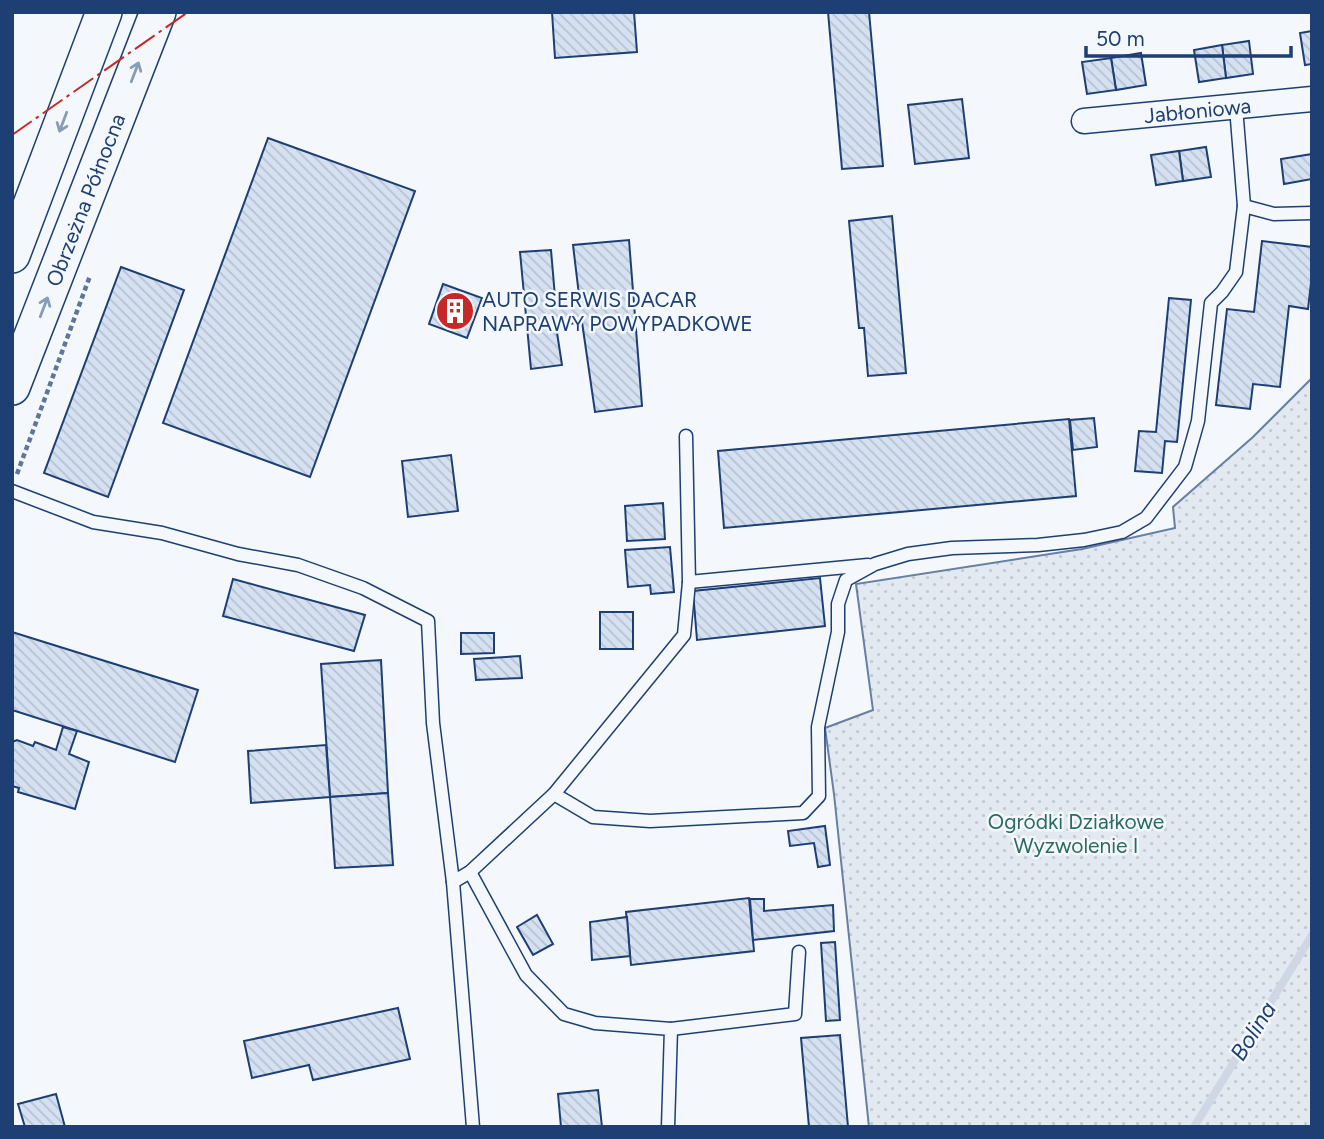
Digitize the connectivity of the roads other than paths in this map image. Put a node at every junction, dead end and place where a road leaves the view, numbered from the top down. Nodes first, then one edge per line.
1 (104, 12) edge
2 (158, 12) edge
3 (1312, 99) edge
4 (1236, 107) junction
5 (1084, 121) dead end
6 (1244, 206) junction
7 (1312, 213) edge
8 (12, 256) edge
9 (14, 375) edge
10 (686, 436) dead end
11 (12, 491) edge
12 (875, 564) junction
13 (689, 582) junction
14 (554, 793) junction
15 (470, 872) junction
16 (453, 882) junction
17 (799, 952) dead end
18 (671, 1029) junction
19 (473, 1127) edge
20 (668, 1127) edge

1 -> 8 street
9 -> 2 street, Obrzeżna Północna
3 - 4 street, Jabłoniowa
4 - 5 street, Jabłoniowa
4 - 6 lane
6 - 7 lane
6 - 12 lane
10 - 13 lane
11 - 16 lane
12 - 13 lane
12 - 14 lane
13 - 14 lane
14 - 15 lane
15 - 16 lane
15 - 18 lane
16 - 19 lane
17 - 18 lane
18 - 20 lane

